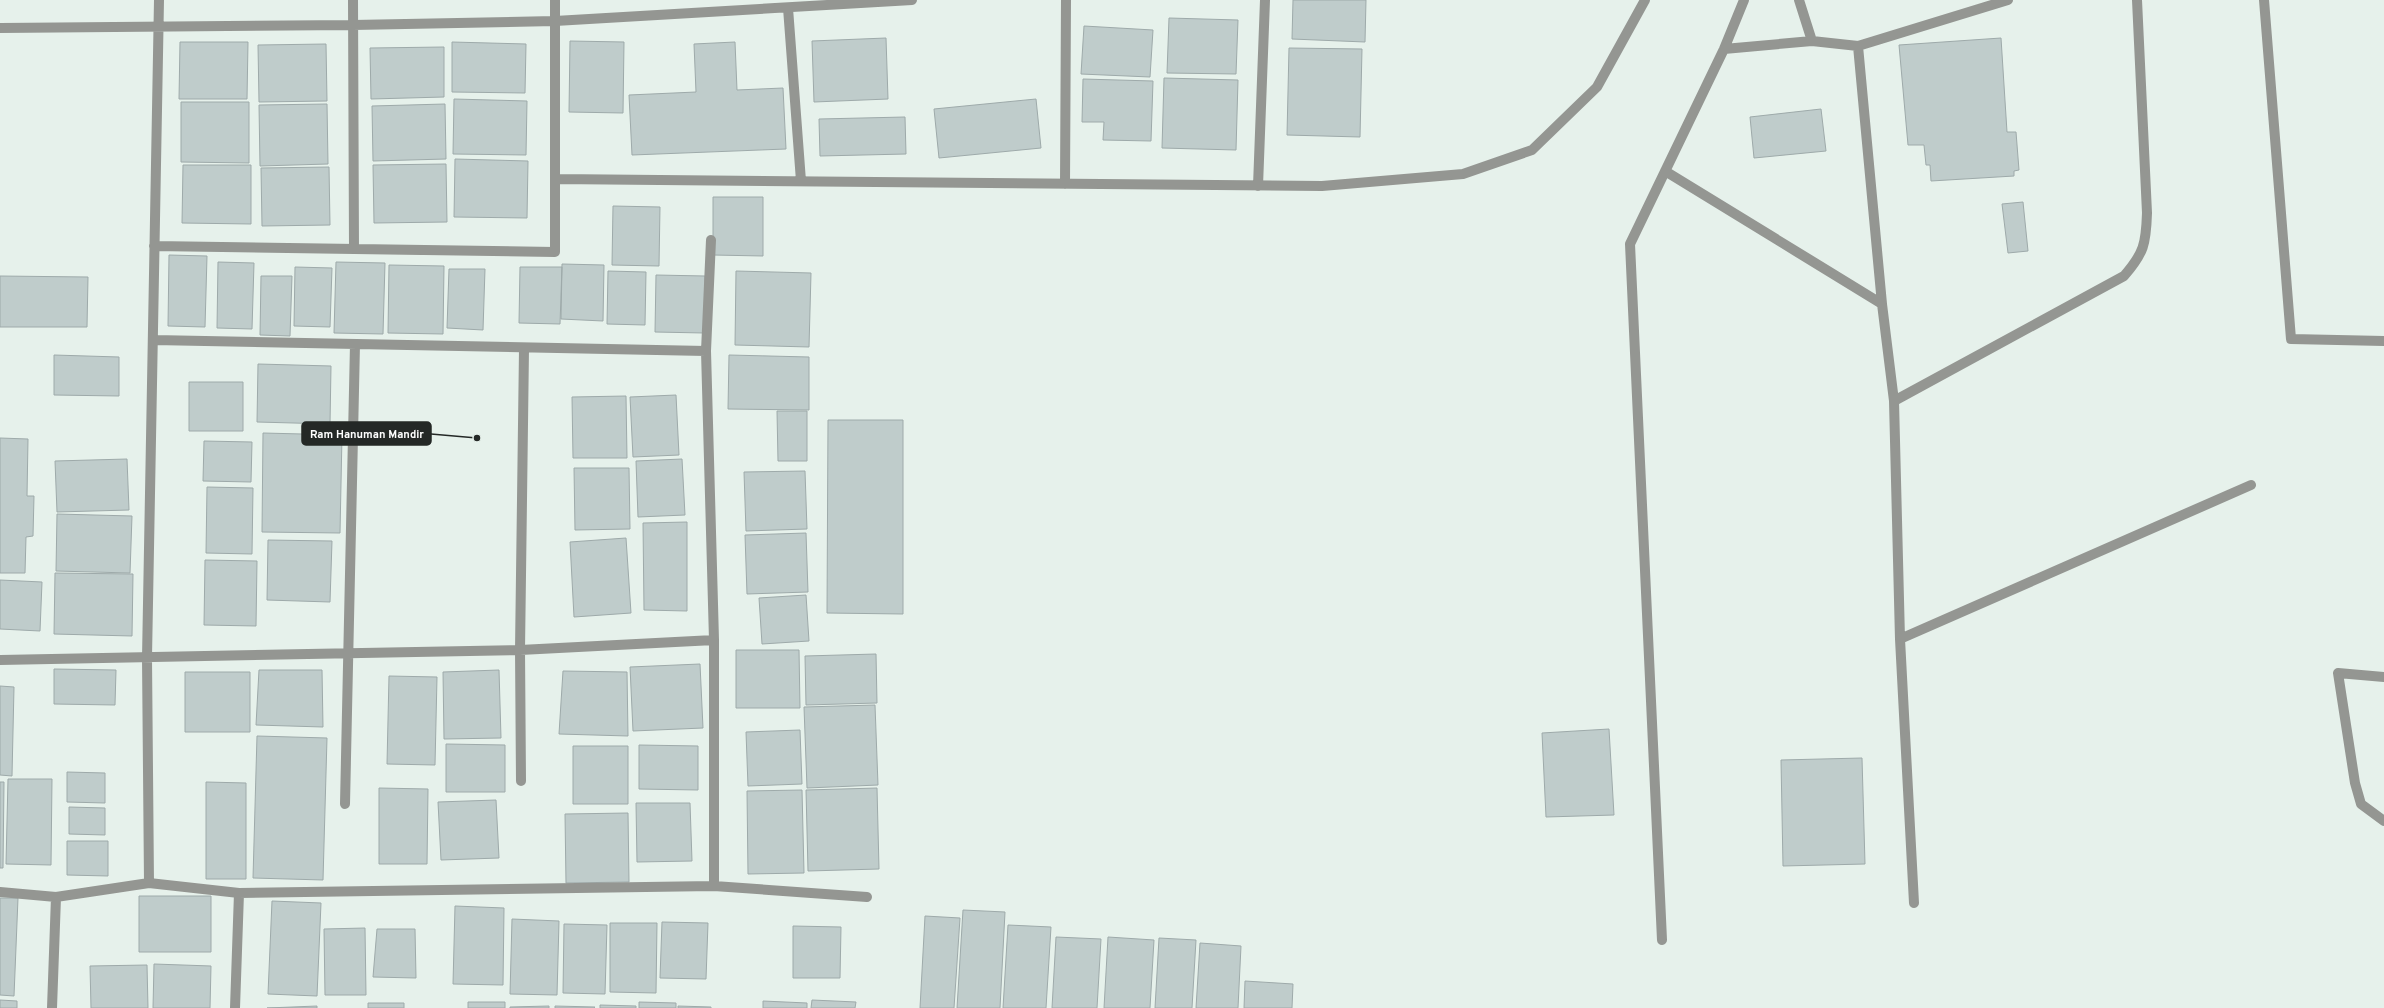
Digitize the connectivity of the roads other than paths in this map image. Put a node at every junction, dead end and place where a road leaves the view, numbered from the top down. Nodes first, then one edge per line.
1 (158, 0) edge
2 (353, 0) edge
3 (555, 0) edge
4 (905, 0) edge
5 (1066, 0) edge
6 (1265, 0) edge
7 (1645, 0) edge
8 (1744, 0) edge
9 (1799, 0) edge
10 (2008, 0) edge
11 (2137, 0) edge
12 (2264, 0) edge
13 (788, 8) junction
14 (555, 21) junction
15 (353, 25) junction
16 (158, 26) junction
17 (0, 28) edge
18 (1812, 41) junction
19 (1858, 46) junction
20 (1724, 49) junction
21 (1665, 171) junction
22 (555, 179) junction
23 (801, 182) junction
24 (1065, 184) junction
25 (1258, 186) junction
26 (711, 240) dead end
27 (154, 246) junction
28 (354, 249) junction
29 (1882, 304) junction
30 (154, 340) junction
31 (2384, 341) edge
32 (355, 344) junction
33 (524, 349) junction
34 (706, 351) junction
35 (1894, 400) junction
36 (2251, 485) dead end
37 (1900, 639) junction
38 (714, 640) junction
39 (520, 650) junction
40 (347, 653) junction
41 (147, 658) junction
42 (0, 660) edge
43 (2384, 678) edge
44 (521, 781) dead end
45 (344, 804) dead end
46 (2384, 821) edge
47 (149, 883) junction
48 (714, 886) junction
49 (0, 892) edge
50 (239, 893) junction
51 (56, 896) junction
52 (867, 897) dead end
53 (1914, 903) dead end
54 (1662, 940) dead end
55 (52, 1008) edge
56 (235, 1008) edge

1 - 16 street
2 - 15 street
3 - 14 street
4 - 13 street
5 - 24 street
6 - 25 street
7 - 25 street
8 - 20 street
9 - 18 street
10 - 19 street
11 - 35 street
12 - 31 street
13 - 14 street
13 - 23 street
14 - 15 street
14 - 22 street
15 - 16 street
15 - 28 street
16 - 17 street
16 - 27 street
18 - 19 street
18 - 20 street
19 - 29 street
20 - 21 street
21 - 29 street
21 - 54 street
22 - 23 street
22 - 28 street
23 - 24 street
24 - 25 street
26 - 34 street
27 - 28 street
27 - 30 street
29 - 35 street
30 - 32 street
30 - 41 street
32 - 33 street
32 - 40 street
33 - 34 street
33 - 39 street
34 - 38 street
35 - 37 street
36 - 37 street
37 - 53 street
38 - 39 street
38 - 48 street
39 - 40 street
39 - 44 street
40 - 41 street
40 - 45 street
41 - 42 street
41 - 47 street
43 - 46 street
47 - 50 street
47 - 51 street
48 - 50 street
48 - 52 street
49 - 51 street
50 - 56 street
51 - 55 street

